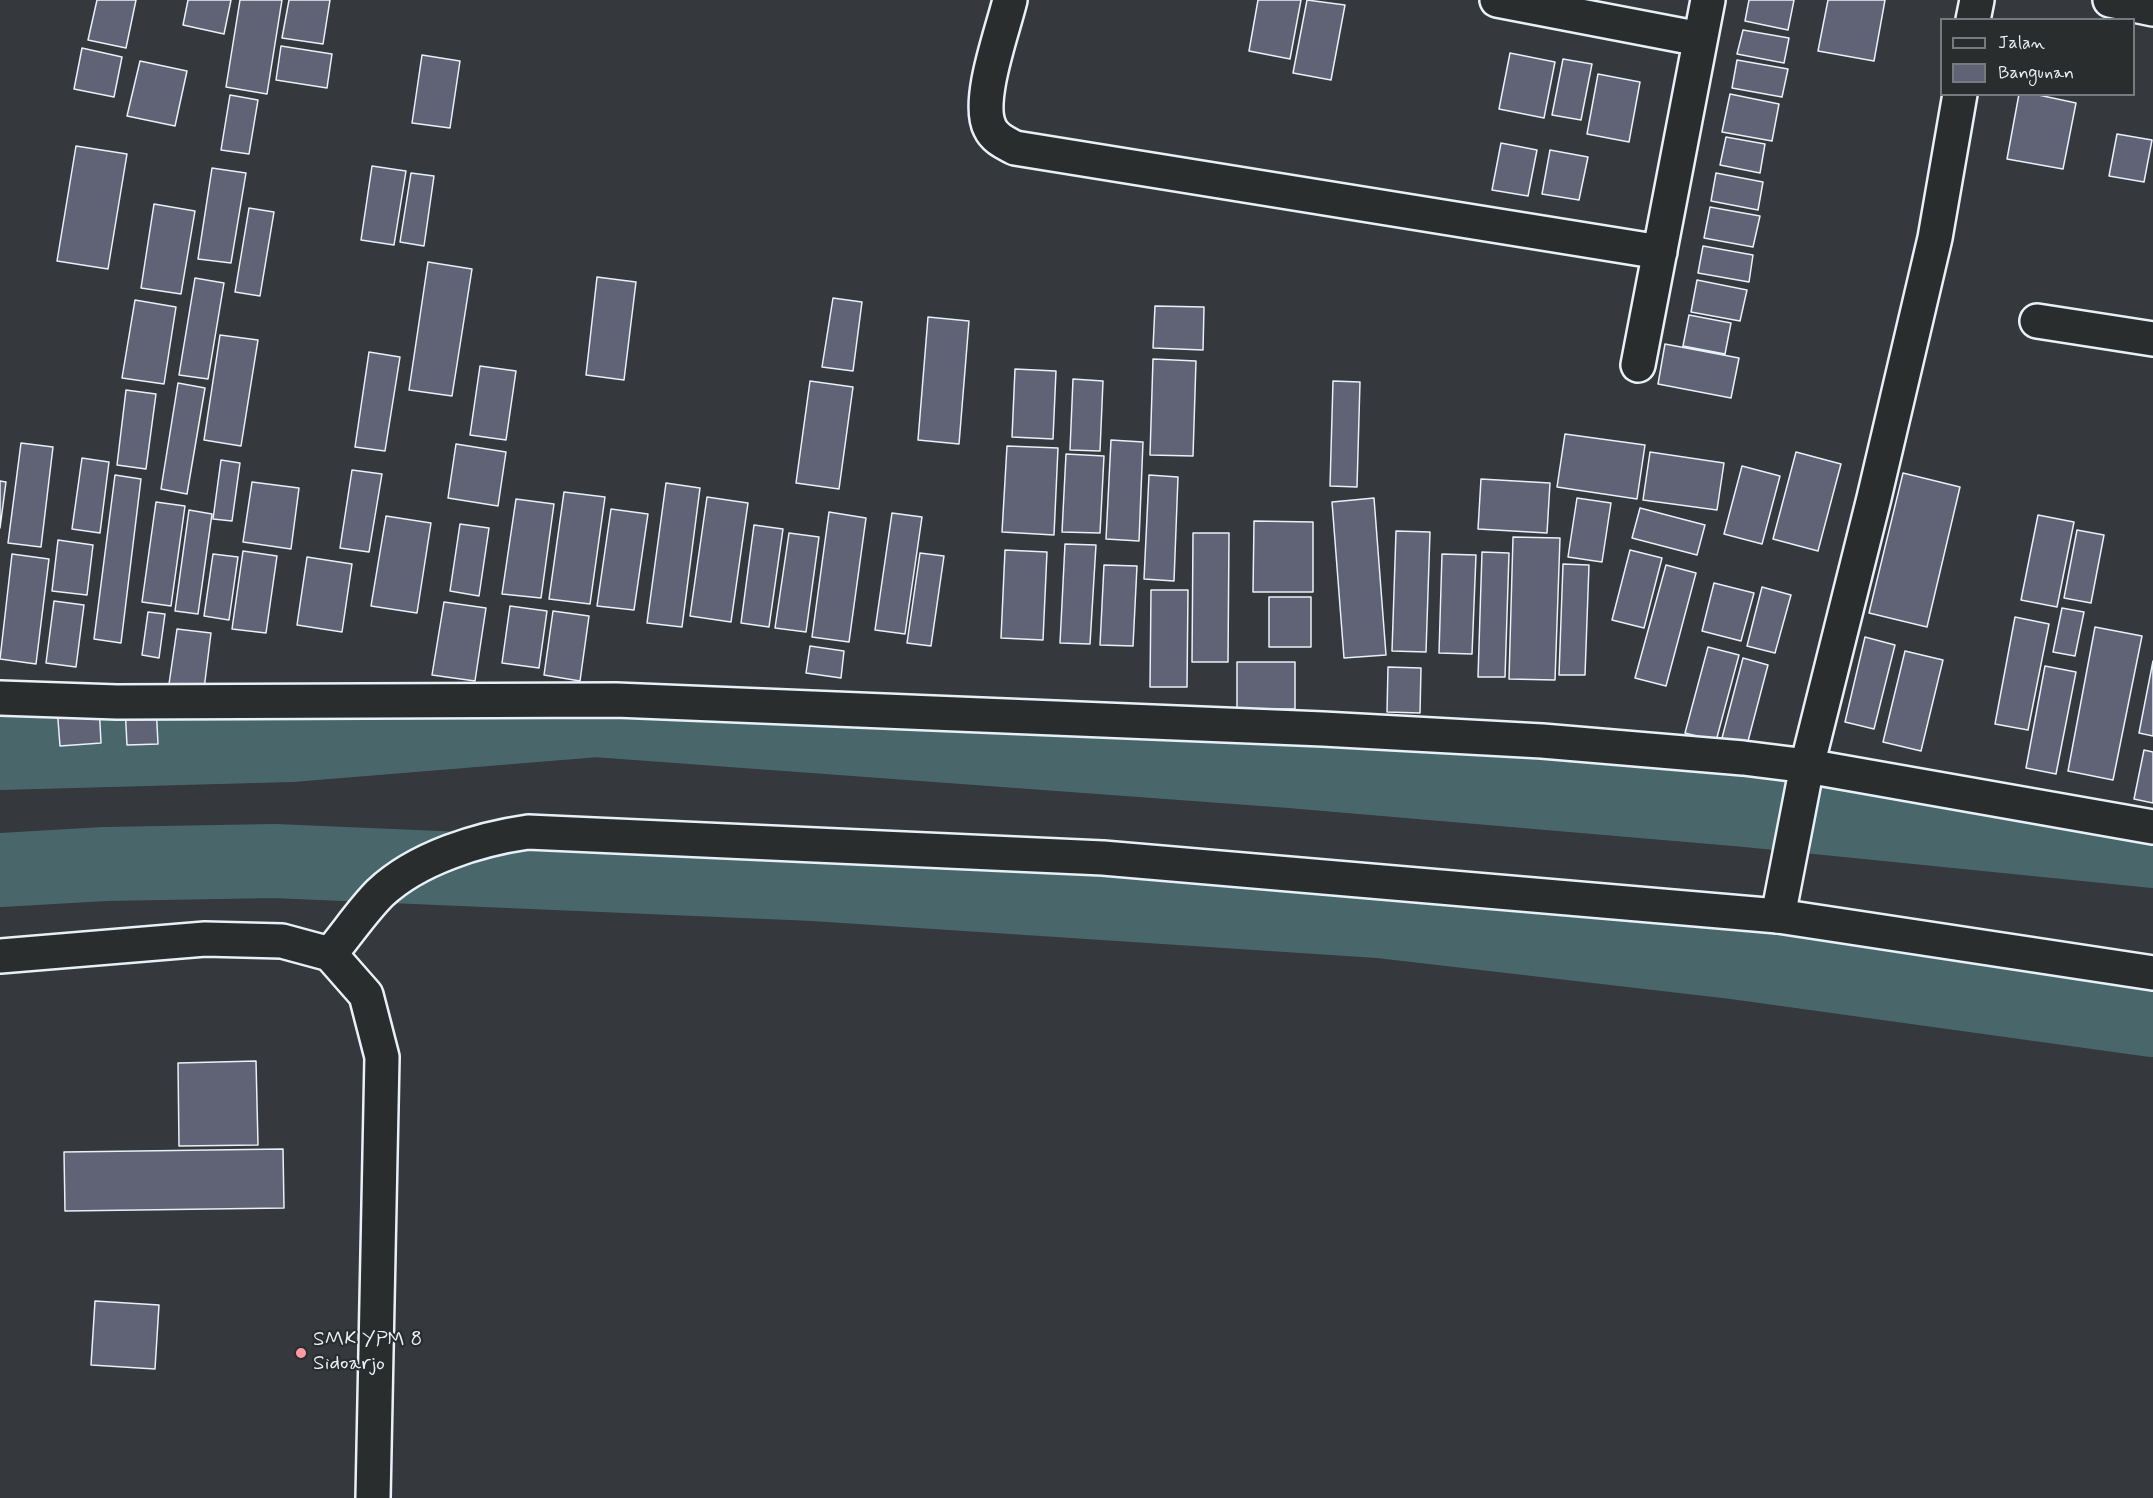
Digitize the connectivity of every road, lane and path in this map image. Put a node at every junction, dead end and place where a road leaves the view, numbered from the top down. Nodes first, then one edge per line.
1 (1010, 0) edge
2 (1497, 0) edge
3 (1708, 0) edge
4 (1977, 0) edge
5 (2110, 0) edge
6 (2153, 9) edge
7 (1973, 18) edge
8 (1700, 39) junction
9 (1960, 96) edge
10 (1660, 252) junction
11 (2037, 321) dead end
12 (2153, 339) edge
13 (1638, 364) dead end
14 (0, 698) edge
15 (1804, 777) junction
16 (2153, 827) edge
17 (1778, 916) junction
18 (330, 954) junction
19 (0, 956) edge
20 (2153, 973) edge
21 (373, 1498) edge

1 - 10 street
2 - 8 street
3 - 8 street
4 - 7 street
5 - 6 street
8 - 10 street
9 - 15 street
10 - 13 street
11 - 12 street
14 - 15 street
15 - 16 street
15 - 17 street
17 - 18 street
17 - 20 street
18 - 19 street
18 - 21 street

